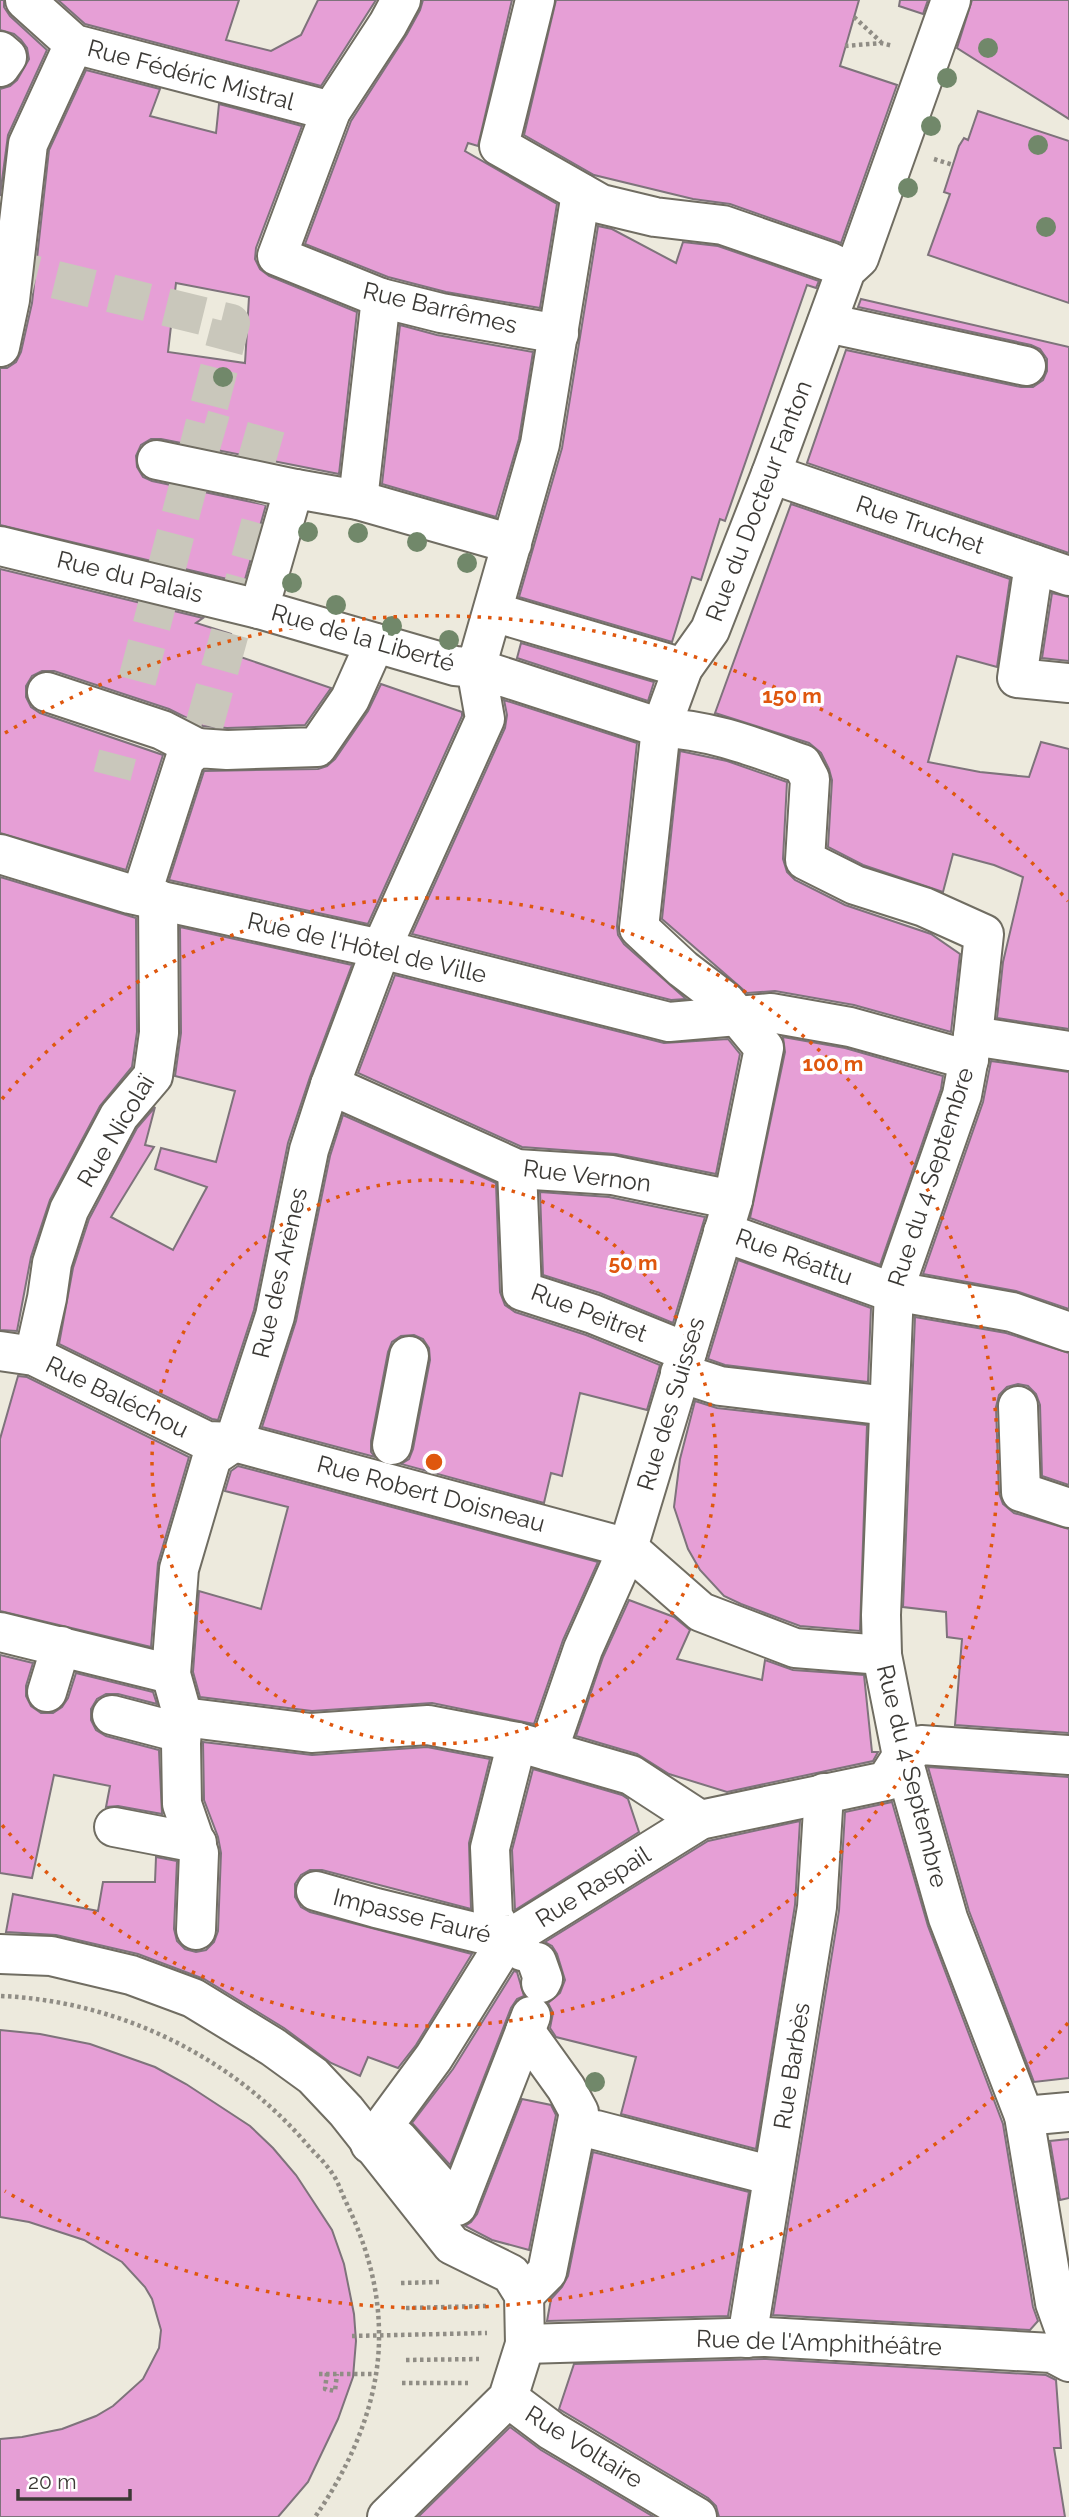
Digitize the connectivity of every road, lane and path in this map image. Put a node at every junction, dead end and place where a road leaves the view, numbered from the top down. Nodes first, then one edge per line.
1 (25, 0) edge
2 (401, 0) edge
3 (535, 0) edge
4 (951, 0) edge
5 (854, 17) dead end
6 (74, 44) junction
7 (845, 46) dead end
8 (0, 51) edge
9 (0, 67) edge
10 (331, 111) junction
11 (581, 193) junction
12 (846, 270) junction
13 (381, 298) junction
14 (827, 323) junction
15 (559, 334) junction
16 (0, 347) edge
17 (1026, 366) dead end
18 (157, 460) dead end
19 (771, 474) junction
20 (296, 489) junction
21 (358, 500) junction
22 (512, 544) junction
23 (0, 546) edge
24 (1034, 564) junction
25 (1069, 576) edge
26 (259, 609) junction
27 (493, 612) junction
28 (375, 643) junction
29 (476, 668) junction
30 (683, 668) junction
31 (1069, 683) edge
32 (47, 692) dead end
33 (661, 728) junction
34 (197, 748) junction
35 (0, 855) edge
36 (149, 898) junction
37 (381, 949) junction
38 (736, 1015) junction
39 (764, 1048) joint
40 (971, 1048) junction
41 (1069, 1051) edge
42 (330, 1085) junction
43 (517, 1169) junction
44 (728, 1216) junction
45 (894, 1290) junction
46 (1069, 1332) edge
47 (409, 1356) dead end
48 (10, 1359) edge
49 (684, 1362) junction
50 (888, 1406) junction
51 (1018, 1406) dead end
52 (234, 1442) junction
53 (388, 1466) junction
54 (1069, 1508) edge
55 (628, 1548) junction
56 (0, 1632) edge
57 (61, 1646) junction
58 (882, 1655) junction
59 (171, 1674) junction
60 (47, 1692) dead end
61 (112, 1715) dead end
62 (182, 1725) junction
63 (532, 1746) junction
64 (1069, 1755) edge
65 (902, 1756) junction
66 (824, 1793) junction
67 (700, 1820) junction
68 (114, 1827) dead end
69 (197, 1843) junction
70 (316, 1891) dead end
71 (196, 1930) dead end
72 (0, 1954) edge
73 (529, 1980) junction
74 (0, 1996) edge
75 (1069, 2112) edge
76 (1024, 2116) junction
77 (583, 2124) junction
78 (378, 2134) junction
79 (774, 2176) junction
80 (507, 2300) junction
81 (406, 2308) dead end
82 (379, 2335) junction
83 (352, 2336) dead end
84 (747, 2338) junction
85 (1069, 2342) edge
86 (502, 2345) junction
87 (407, 2360) dead end
88 (1069, 2362) edge
89 (327, 2373) junction
90 (319, 2374) dead end
91 (337, 2374) junction
92 (375, 2374) junction
93 (402, 2383) dead end
94 (492, 2391) junction
95 (314, 2517) edge
96 (387, 2517) edge
97 (697, 2517) edge

1 - 6 street, Rue Fédéric Mistral
2 - 10 street, Rue Barrêmes
3 - 11 street
4 - 12 street, Rue du Docteur Fanton
5 - 7 path
6 - 10 street, Rue Fédéric Mistral
6 - 16 street
8 - 9 street
10 - 13 street, Rue Barrêmes
11 - 12 street
11 - 15 street, Rue de la Liberté
12 - 14 street, Rue du Docteur Fanton
13 - 15 street, Rue Barrêmes
13 - 21 street
14 - 17 street
14 - 19 street, Rue du Docteur Fanton
15 - 22 street, Rue de la Liberté
18 - 20 street
19 - 24 street, Rue Truchet
19 - 30 street, Rue du Docteur Fanton
20 - 21 street
20 - 26 street, Rue de la Liberté
21 - 22 street
22 - 27 street, Rue de la Liberté
23 - 26 street, Rue du Palais
24 - 25 street, Rue Truchet
24 - 31 street
26 - 28 street, Rue de la Liberté
27 - 29 street, Rue de la Liberté
27 - 30 street
28 - 29 street, Rue de la Liberté
28 - 34 street
29 - 33 street
29 - 37 street, Rue des Arènes
30 - 33 street, Rue du Docteur Fanton
32 - 34 street
33 - 38 street, Rue du Docteur Fanton
33 - 40 street, Rue du 4 Septembre
34 - 36 street, Rue Nicolaï
35 - 36 street, Rue de l'Hôtel de Ville
36 - 37 street, Rue de l'Hôtel de Ville
36 - 48 street, Rue Nicolaï
37 - 38 street, Rue de l'Hôtel de Ville
37 - 42 street, Rue des Arènes
38 - 39 street, Rue du Docteur Fanton
38 - 40 street, Rue de l'Hôtel de Ville
39 - 44 street, Rue des Suisses
40 - 41 street, Rue de l'Hôtel de Ville
40 - 45 street, Rue du 4 Septembre
42 - 43 street, Rue Vernon
42 - 52 street, Rue des Arènes
43 - 44 street, Rue Vernon
43 - 49 street, Rue Peitret
44 - 45 street, Rue Réattu
44 - 49 street, Rue des Suisses
45 - 46 street, Rue Réattu
45 - 50 street, Rue du 4 Septembre
47 - 53 street
48 - 52 street, Rue Baléchou
49 - 50 street
49 - 55 street, Rue des Suisses
50 - 58 street, Rue du 4 Septembre
51 - 54 street
52 - 53 street, Rue Robert Doisneau
52 - 59 street, Rue des Arènes
53 - 55 street, Rue Robert Doisneau
55 - 58 street
55 - 63 street, Rue des Suisses
56 - 57 street
57 - 59 street
57 - 60 street
58 - 65 street, Rue du 4 Septembre
59 - 62 street, Rue des Arènes
61 - 62 street
62 - 63 street
62 - 69 street, Rue des Arènes
63 - 67 street
63 - 73 street, Rue des Suisses
64 - 65 street
65 - 66 street, Rue Raspail
65 - 76 street, Rue du 4 Septembre
66 - 67 street, Rue Raspail
66 - 79 street, Rue Barbès
67 - 73 street, Rue Raspail
68 - 69 street
69 - 71 street, Rue des Arènes
70 - 73 street, Impasse Fauré
72 - 78 street
73 - 77 street, Rue des Suisses
73 - 78 street, Rue Raspail
73 - 78 street
74 - 82 path
75 - 76 street
76 - 85 street, Rue du 4 Septembre
77 - 79 street
77 - 80 street
78 - 80 street
79 - 84 street, Rue Barbès
80 - 81 path
80 - 86 street
82 - 83 path
82 - 86 path
82 - 92 path
84 - 86 street, Rue de l'Amphithéâtre
84 - 88 street, Rue de l'Amphithéâtre
86 - 87 path
86 - 94 street
89 - 90 path
89 - 91 path
89 - 91 path
91 - 92 path
92 - 95 path
93 - 94 path
94 - 96 street
94 - 97 street, Rue Voltaire

